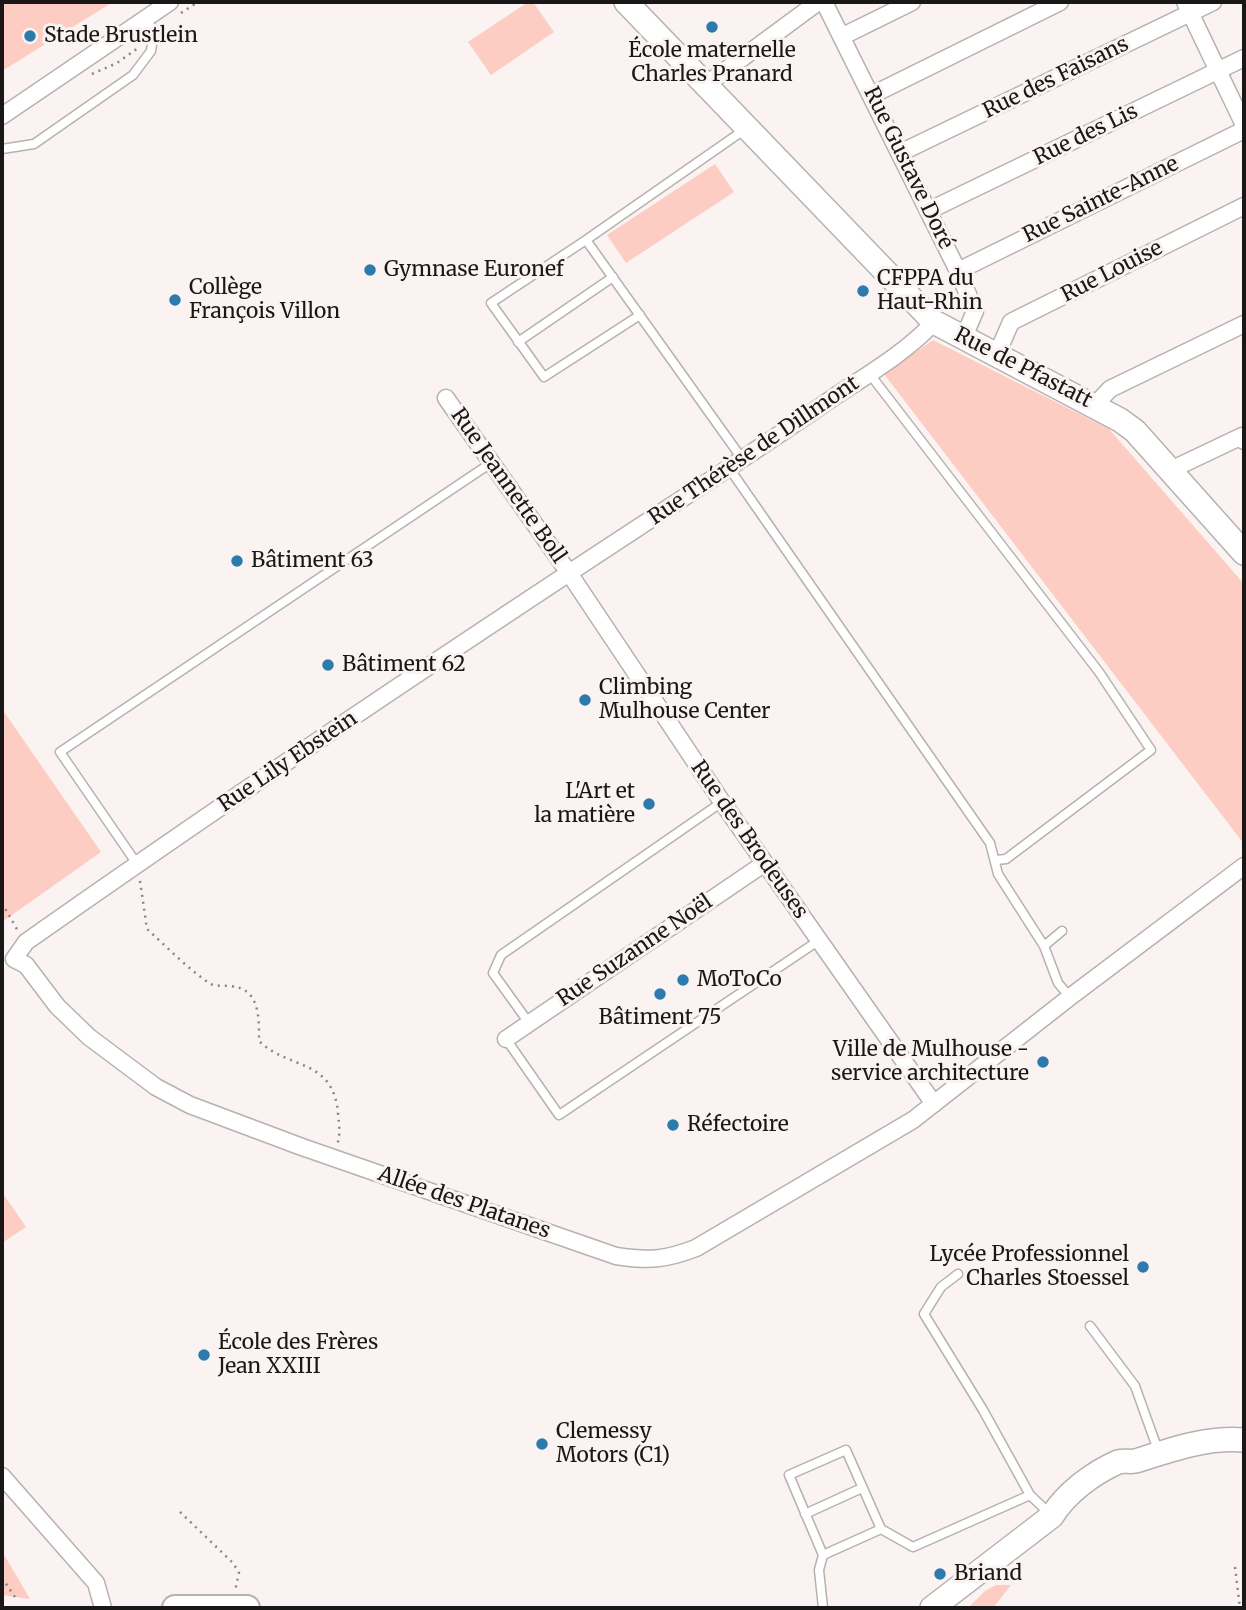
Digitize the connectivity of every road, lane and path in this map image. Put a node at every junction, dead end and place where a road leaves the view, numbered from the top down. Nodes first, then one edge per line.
1 (170, 2) edge
2 (626, 2) edge
3 (818, 2) edge
4 (824, 2) edge
5 (912, 2) edge
6 (1060, 2) edge
7 (1213, 2) edge
8 (1187, 7) edge
9 (146, 19) junction
10 (843, 36) junction
11 (1244, 58) edge
12 (1218, 71) junction
13 (707, 84) junction
14 (872, 95) junction
15 (2, 116) edge
16 (1244, 127) edge
17 (746, 128) junction
18 (2, 149) edge
19 (900, 153) junction
20 (1244, 206) edge
21 (928, 211) junction
22 (586, 240) junction
23 (958, 271) junction
24 (613, 277) junction
25 (640, 315) junction
26 (934, 322) junction
27 (1244, 324) edge
28 (964, 337) junction
29 (518, 342) junction
30 (997, 354) junction
31 (869, 373) junction
32 (446, 398) dead end
33 (1095, 405) junction
34 (1243, 439) edge
35 (491, 463) junction
36 (736, 464) junction
37 (1173, 472) junction
38 (1244, 553) edge
39 (569, 573) junction
40 (722, 802) junction
41 (996, 860) junction
42 (765, 863) junction
43 (137, 864) junction
44 (1244, 866) edge
45 (2, 903) edge
46 (1062, 931) dead end
47 (818, 941) junction
48 (26, 942) junction
49 (1044, 946) junction
50 (8, 959) edge
51 (1070, 996) junction
52 (529, 1023) junction
53 (506, 1039) joint
54 (934, 1104) junction
55 (333, 1158) junction
56 (958, 1274) dead end
57 (1090, 1326) dead end
58 (1244, 1427) edge
59 (1234, 1439) edge
60 (1159, 1452) junction
61 (2, 1476) edge
62 (862, 1488) junction
63 (1030, 1495) junction
64 (180, 1512) dead end
65 (805, 1514) junction
66 (1052, 1516) junction
67 (881, 1530) junction
68 (823, 1555) junction
69 (1235, 1567) dead end
70 (2, 1578) edge
71 (15, 1597) dead end
72 (103, 1608) edge
73 (176, 1608) edge
74 (232, 1608) edge
75 (247, 1608) edge
76 (823, 1608) edge
77 (932, 1608) edge
78 (1240, 1608) edge

1 - 9 street
2 - 13 street, Rue de Pfastatt
3 - 13 street
4 - 10 street, Rue Gustave Doré
5 - 10 street
6 - 14 street
7 - 8 street, Rue des Faisans
8 - 12 street
8 - 19 street, Rue des Faisans
9 - 15 street
9 - 18 lane
10 - 14 street, Rue Gustave Doré
11 - 12 street, Rue des Lis
12 - 16 street
12 - 21 street, Rue des Lis
13 - 17 street, Rue de Pfastatt
14 - 19 street, Rue Gustave Doré
16 - 23 street, Rue Sainte-Anne
17 - 22 lane
17 - 26 street, Rue de Pfastatt
19 - 21 street, Rue Gustave Doré
20 - 30 street, Rue Louise
21 - 23 street, Rue Gustave Doré
22 - 24 lane
22 - 29 lane
23 - 28 street, Rue Gustave Doré
24 - 25 lane
24 - 29 lane
25 - 29 lane
25 - 36 lane
26 - 28 street, Rue de Pfastatt
26 - 31 street, Rue Thérèse de Dillmont
27 - 33 street
28 - 30 street, Rue de Pfastatt
30 - 33 street, Rue de Pfastatt
31 - 36 street, Rue Thérèse de Dillmont
31 - 41 lane
32 - 35 street, Rue Jeannette Boll
33 - 37 street, Rue de Pfastatt
34 - 37 street
35 - 39 street, Rue Jeannette Boll
35 - 43 lane
36 - 39 street, Rue Thérèse de Dillmont
36 - 41 lane
37 - 38 street, Rue de Pfastatt
39 - 40 street, Rue des Brodeuses
39 - 43 street, Rue Lily Ebstein
40 - 42 street, Rue des Brodeuses
40 - 52 lane
41 - 49 lane
42 - 47 street, Rue des Brodeuses
42 - 52 street, Rue Suzanne Noël
43 - 48 street, Rue Lily Ebstein
43 - 55 path
44 - 51 street, Allée des Platanes
45 - 48 path
46 - 49 lane
47 - 53 lane
47 - 54 street, Rue des Brodeuses
48 - 50 street, Rue Lily Ebstein
49 - 51 lane
50 - 55 street, Allée des Platanes
51 - 54 street, Allée des Platanes
52 - 53 street, Rue Suzanne Noël
54 - 55 street, Allée des Platanes
56 - 63 lane
57 - 60 lane
58 - 59 street
59 - 60 street
60 - 66 street
61 - 72 street
62 - 65 lane
62 - 65 lane
62 - 67 lane
63 - 66 lane
63 - 67 lane
64 - 74 path
65 - 68 lane
66 - 77 street
67 - 68 lane
68 - 76 lane
69 - 78 path
70 - 71 path
73 - 74 main road
74 - 75 main road

